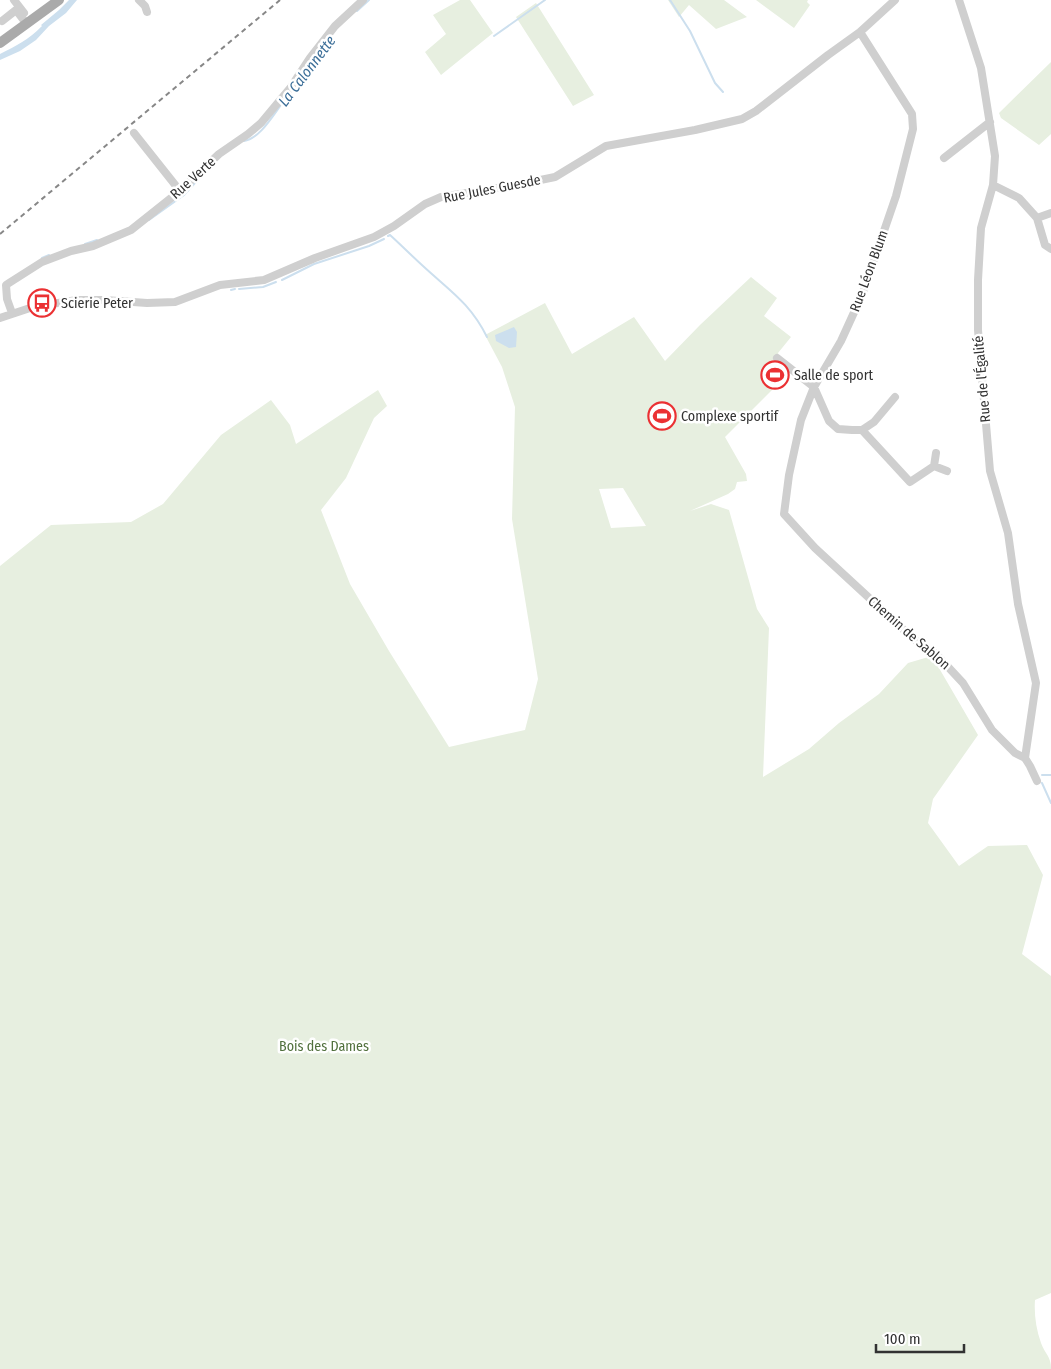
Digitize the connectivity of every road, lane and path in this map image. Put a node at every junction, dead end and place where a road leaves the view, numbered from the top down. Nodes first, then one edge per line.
1 (14, 0) edge
2 (59, 0) edge
3 (139, 0) edge
4 (363, 0) edge
5 (895, 0) edge
6 (959, 0) edge
7 (147, 12) dead end
8 (2, 21) dead end
9 (28, 22) junction
10 (860, 32) junction
11 (0, 43) edge
12 (990, 122) junction
13 (134, 133) dead end
14 (944, 158) dead end
15 (993, 185) junction
16 (180, 191) junction
17 (1051, 212) edge
18 (1037, 218) junction
19 (1051, 249) edge
20 (12, 314) junction
21 (0, 318) edge
22 (777, 358) dead end
23 (814, 387) junction
24 (895, 397) dead end
25 (862, 430) junction
26 (936, 453) dead end
27 (934, 466) junction
28 (947, 471) dead end
29 (784, 514) joint
30 (1024, 758) junction
31 (1037, 781) dead end

1 - 9 street
2 - 9 main road
3 - 7 street
4 - 16 street, Rue Verte
5 - 10 street, Rue Jules Guesde
6 - 12 street, Rue de l'Égalité
8 - 9 street
9 - 11 main road
10 - 20 street, Rue Jules Guesde
10 - 23 street, Rue Léon Blum
12 - 14 street
12 - 15 street, Rue de l'Égalité
13 - 16 street
15 - 18 street
15 - 30 street, Rue de l'Égalité
16 - 20 street, Rue Verte
17 - 18 street
18 - 19 street
20 - 21 street, Rue Jules Guesde
22 - 23 street
23 - 25 street
23 - 29 street, Rue Léon Blum
24 - 25 street
25 - 27 street
26 - 27 street
27 - 28 street
29 - 30 street, Chemin de Sablon
30 - 31 street

